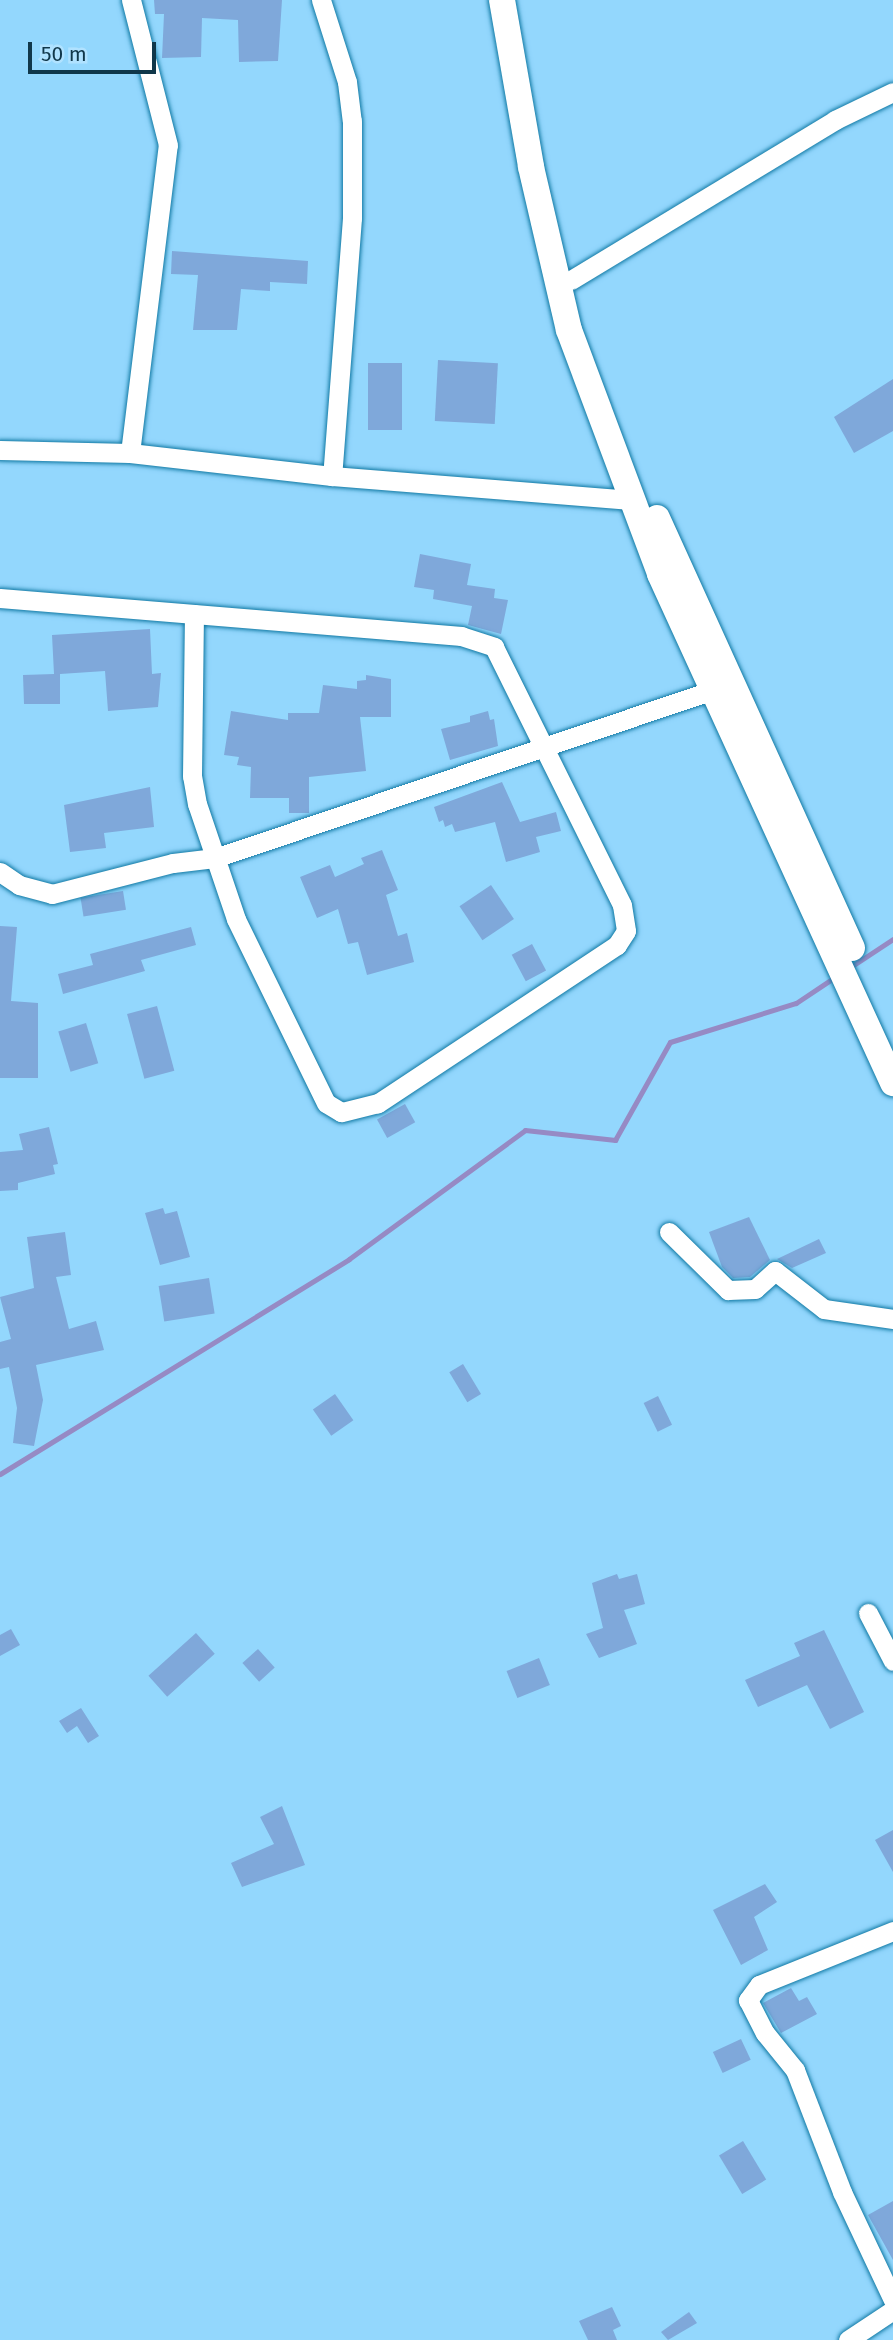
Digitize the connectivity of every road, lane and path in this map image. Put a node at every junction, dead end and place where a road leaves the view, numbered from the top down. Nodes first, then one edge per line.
1 (131, 0) edge
2 (321, 0) edge
3 (502, 0) edge
4 (518, 0) edge
5 (893, 92) edge
6 (571, 279) junction
7 (0, 450) edge
8 (130, 453) junction
9 (332, 476) junction
10 (631, 499) junction
11 (0, 598) edge
12 (194, 614) junction
13 (713, 690) junction
14 (546, 750) junction
15 (215, 858) junction
16 (0, 872) edge
17 (893, 1039) edge
18 (893, 1083) edge
19 (669, 1232) dead end
20 (893, 1319) edge
21 (869, 1613) dead end
22 (893, 1661) edge
23 (893, 1931) edge
24 (893, 2300) edge
25 (893, 2310) edge
26 (848, 2340) edge

1 - 8 street
2 - 9 street
3 - 10 main road
4 - 6 main road
5 - 6 street
6 - 17 main road
7 - 8 street
8 - 9 street
9 - 10 street
10 - 13 main road
11 - 12 street
12 - 14 street
12 - 15 street
13 - 14 street
13 - 18 main road
14 - 15 street
14 - 15 street
15 - 16 street
19 - 20 street
21 - 22 street
23 - 24 street
25 - 26 street

